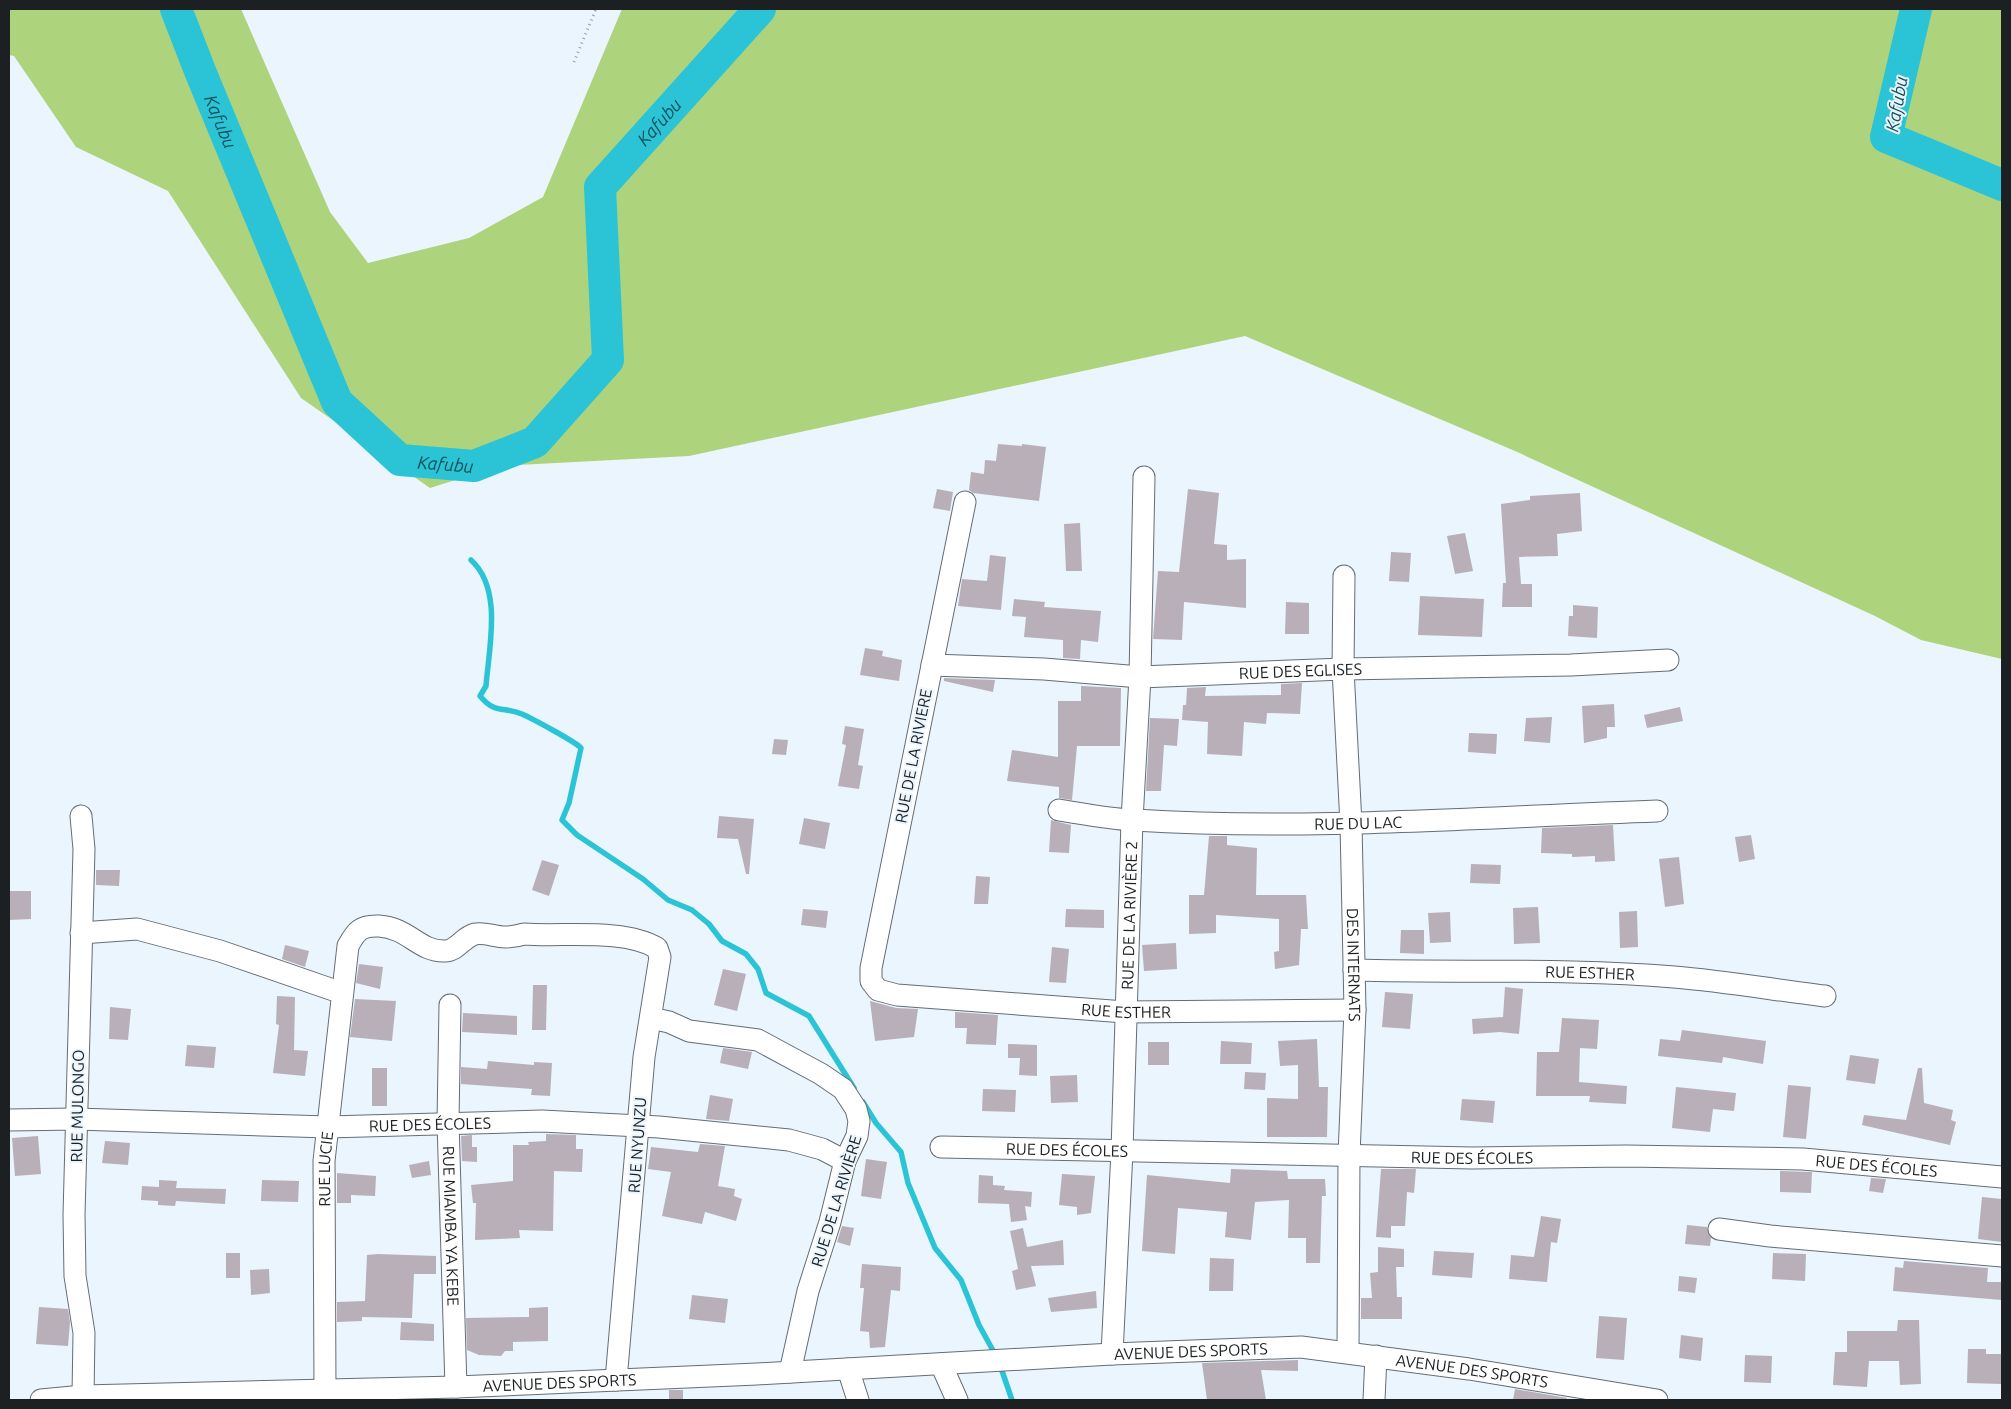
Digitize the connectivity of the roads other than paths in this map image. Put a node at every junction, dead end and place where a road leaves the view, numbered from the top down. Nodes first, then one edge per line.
1 (1144, 478) dead end
2 (965, 502) dead end
3 (1344, 576) dead end
4 (1668, 660) dead end
5 (932, 665) junction
6 (1343, 669) junction
7 (1140, 677) junction
8 (1059, 810) dead end
9 (1657, 811) dead end
10 (82, 816) dead end
11 (1132, 820) junction
12 (1351, 824) junction
13 (81, 933) junction
14 (348, 946) joint
15 (1354, 970) junction
16 (342, 993) junction
17 (897, 995) joint
18 (1825, 996) dead end
19 (450, 1005) dead end
20 (1356, 1010) junction
21 (1125, 1012) junction
22 (651, 1018) junction
23 (76, 1119) junction
24 (9, 1120) edge
25 (448, 1122) junction
26 (638, 1126) junction
27 (328, 1127) junction
28 (941, 1148) dead end
29 (1122, 1151) junction
30 (1349, 1155) junction
31 (846, 1161) junction
32 (2002, 1177) edge
33 (1719, 1229) dead end
34 (2002, 1256) edge
35 (1348, 1352) junction
36 (1112, 1354) junction
37 (1376, 1356) junction
38 (941, 1364) junction
39 (848, 1369) junction
40 (790, 1372) junction
41 (616, 1380) junction
42 (456, 1387) junction
43 (325, 1391) junction
44 (544, 1391) edge
45 (1558, 1393) edge
46 (348, 1395) edge
47 (83, 1396) junction
48 (184, 1397) edge
49 (41, 1400) edge
50 (858, 1400) edge
51 (957, 1400) edge
52 (1374, 1400) edge
53 (1656, 1400) edge

1 - 7 street, RUE DE LA RIVIÈRE 2
2 - 5 street, RUE DE LA RIVIERE
3 - 6 street, DES INTERNATS
4 - 6 street, RUE DES EGLISES
5 - 7 street, RUE DES EGLISES
5 - 17 street, RUE DE LA RIVIERE
6 - 7 street, RUE DES EGLISES
6 - 12 street, DES INTERNATS
7 - 11 street, RUE DE LA RIVIÈRE 2
8 - 11 street, RUE DU LAC
9 - 12 street, RUE DU LAC
10 - 13 street, RUE MULONGO
11 - 12 street, RUE DU LAC
11 - 21 street, RUE DE LA RIVIÈRE 2
12 - 15 street, DES INTERNATS
13 - 16 street
13 - 23 street, RUE MULONGO
14 - 16 street, RUE LUCIE
14 - 22 street, RUE NYUNZU
15 - 18 street, RUE ESTHER
15 - 20 street, DES INTERNATS
16 - 27 street, RUE LUCIE
17 - 21 street, RUE ESTHER
19 - 25 street, RUE MIAMBA YA KEBE
20 - 21 street, RUE ESTHER
20 - 30 street, DES INTERNATS
21 - 29 street, RUE DE LA RIVIÈRE 2
22 - 26 street, RUE NYUNZU
22 - 31 street, RUE DE LA RIVIÈRE
23 - 24 street, RUE DES ÉCOLES
23 - 27 street, RUE DES ÉCOLES
23 - 47 street, RUE MULONGO
25 - 26 street, RUE DES ÉCOLES
25 - 27 street, RUE DES ÉCOLES
25 - 42 street, RUE MIAMBA YA KEBE
26 - 31 street, RUE DES ÉCOLES
26 - 41 street, RUE NYUNZU
27 - 43 street, RUE LUCIE
28 - 29 street, RUE DES ÉCOLES
29 - 30 street, RUE DES ÉCOLES
29 - 36 street, RUE DE LA RIVIÈRE 2
30 - 32 street, RUE DES ÉCOLES
30 - 35 street, DES INTERNATS
31 - 40 street, RUE DE LA RIVIÈRE
33 - 34 street
35 - 36 street, AVENUE DES SPORTS
35 - 37 street, AVENUE DES SPORTS
36 - 38 street, AVENUE DES SPORTS
37 - 45 street, AVENUE DES SPORTS
37 - 52 street
38 - 39 street, AVENUE DES SPORTS
38 - 51 street
39 - 40 street, AVENUE DES SPORTS
39 - 50 street
40 - 41 street, AVENUE DES SPORTS
41 - 44 street, AVENUE DES SPORTS
42 - 44 street, AVENUE DES SPORTS
42 - 46 street, AVENUE DES SPORTS
43 - 46 street, AVENUE DES SPORTS
43 - 48 street, AVENUE DES SPORTS
45 - 53 street, AVENUE DES SPORTS
47 - 48 street, AVENUE DES SPORTS
47 - 49 street, AVENUE DES SPORTS

